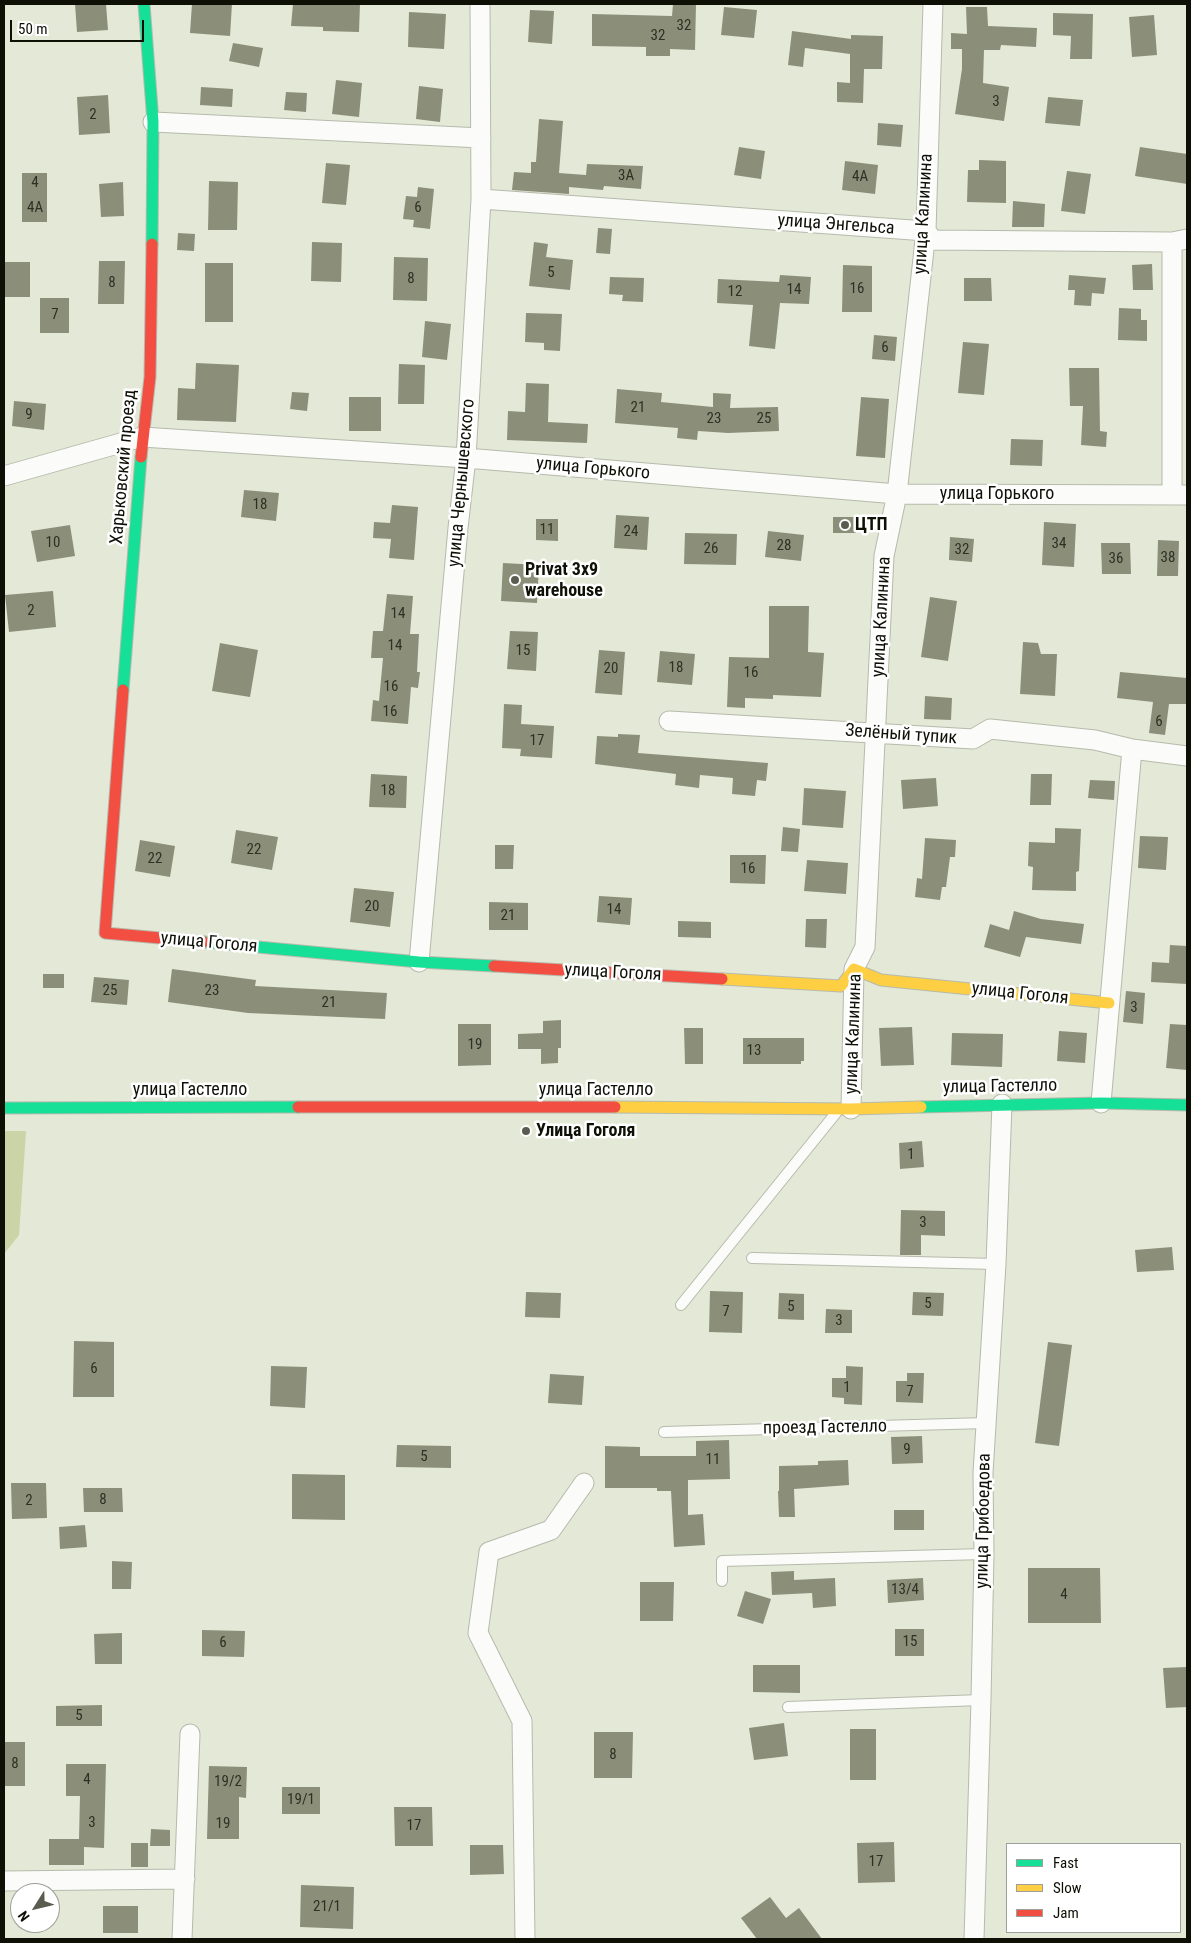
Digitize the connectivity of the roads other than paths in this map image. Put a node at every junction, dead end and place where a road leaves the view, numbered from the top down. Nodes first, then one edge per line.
1 (144, 4) edge
2 (480, 4) edge
3 (933, 4) edge
4 (153, 122) junction
5 (481, 138) junction
6 (481, 199) junction
7 (926, 231) junction
8 (1180, 240) edge
9 (142, 437) junction
10 (466, 458) junction
11 (4, 476) edge
12 (897, 494) junction
13 (1179, 495) edge
14 (669, 721) dead end
15 (874, 733) junction
16 (1132, 749) junction
17 (1187, 756) edge
18 (106, 933) joint
19 (419, 962) junction
20 (854, 969) junction
21 (1109, 1003) junction
22 (1101, 1103) junction
23 (1002, 1104) junction
24 (1187, 1105) edge
25 (845, 1109) junction
26 (6, 1110) edge
27 (752, 1258) dead end
28 (996, 1264) junction
29 (681, 1305) dead end
30 (986, 1423) junction
31 (664, 1432) dead end
32 (584, 1483) dead end
33 (984, 1554) junction
34 (722, 1582) dead end
35 (981, 1700) junction
36 (788, 1707) dead end
37 (190, 1734) dead end
38 (184, 1879) junction
39 (4, 1880) edge
40 (182, 1939) edge
41 (525, 1939) edge
42 (974, 1939) edge

1 - 4 street, Харьковский проезд
2 - 5 street, улица Чернышевского
3 - 7 street, улица Калинина
4 - 5 street
4 - 9 street, Харьковский проезд
5 - 6 street, улица Чернышевского
6 - 7 street, улица Энгельса
6 - 10 street, улица Чернышевского
7 - 8 street, улица Энгельса
7 - 12 street, улица Калинина
8 - 13 street
9 - 10 street, улица Горького
9 - 11 street, улица Горького
9 - 18 street, Харьковский проезд
10 - 12 street, улица Горького
10 - 19 street, улица Чернышевского
12 - 13 street, улица Горького
12 - 15 street, улица Калинина
14 - 15 street, Зелёный тупик
15 - 16 street, Зелёный тупик
15 - 20 street, улица Калинина
16 - 17 street, Зелёный тупик
16 - 21 street
18 - 19 street, улица Гоголя
19 - 20 street, улица Гоголя
20 - 21 street, улица Гоголя
20 - 25 street, улица Калинина
21 - 22 street
22 - 23 street, улица Гастелло
22 - 24 street, улица Гастелло
23 - 25 street, улица Гастелло
23 - 28 street, улица Грибоедова
25 - 26 street, улица Гастелло
25 - 29 lane
27 - 28 lane
28 - 30 street, улица Грибоедова
30 - 31 lane, проезд Гастелло
30 - 33 street, улица Грибоедова
32 - 41 street
33 - 34 lane
33 - 35 street, улица Грибоедова
35 - 36 lane
35 - 42 street, улица Грибоедова
37 - 38 street
38 - 39 street
38 - 40 street

